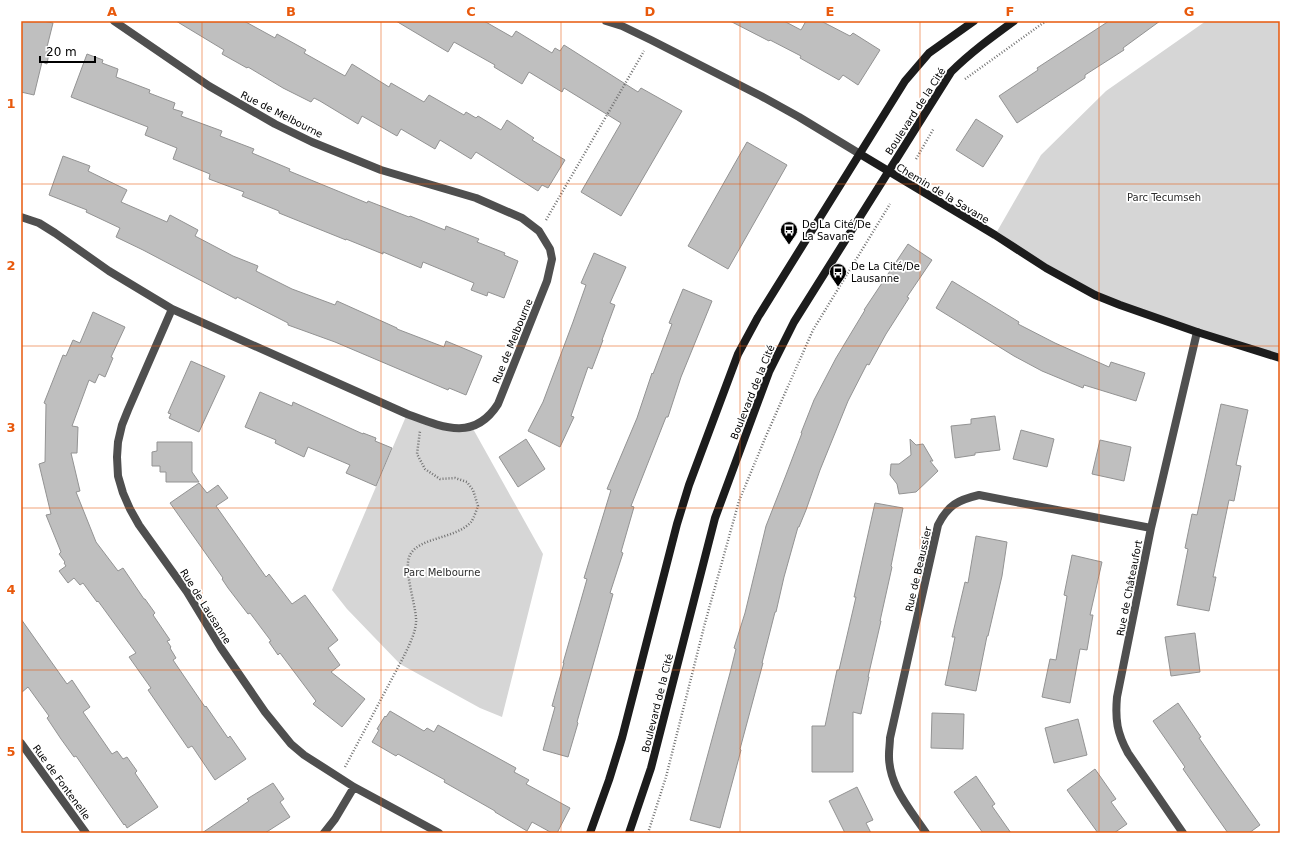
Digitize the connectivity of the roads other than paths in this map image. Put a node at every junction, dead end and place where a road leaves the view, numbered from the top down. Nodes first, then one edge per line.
1 (114, 21) edge
2 (606, 21) edge
3 (974, 21) edge
4 (1014, 21) edge
5 (860, 154) junction
6 (888, 172) junction
7 (21, 217) edge
8 (172, 309) junction
9 (1197, 332) junction
10 (1280, 358) edge
11 (1151, 528) junction
12 (21, 743) edge
13 (354, 787) junction
14 (86, 833) edge
15 (324, 833) edge
16 (439, 833) edge
17 (590, 833) edge
18 (628, 833) edge
19 (926, 833) edge
20 (1184, 833) edge

1 - 8 street, Rue de Melbourne
2 - 5 street, Chemin de la Savane
3 - 5 street, Boulevard de la Cité
4 - 6 street, Boulevard de la Cité
5 - 6 street, Chemin de la Savane
5 - 17 street, Boulevard de la Cité
6 - 9 street, Chemin de la Savane
6 - 18 street, Boulevard de la Cité
7 - 8 street, Rue de Melbourne
8 - 13 street, Rue de Lausanne
9 - 10 street, Chemin de la Savane
9 - 11 street, Rue de Châteaufort
11 - 19 street, Rue de Beaussier
11 - 20 street, Rue de Châteaufort
12 - 14 street, Rue de Fontenelle
13 - 15 street
13 - 16 street, Rue de Lausanne

